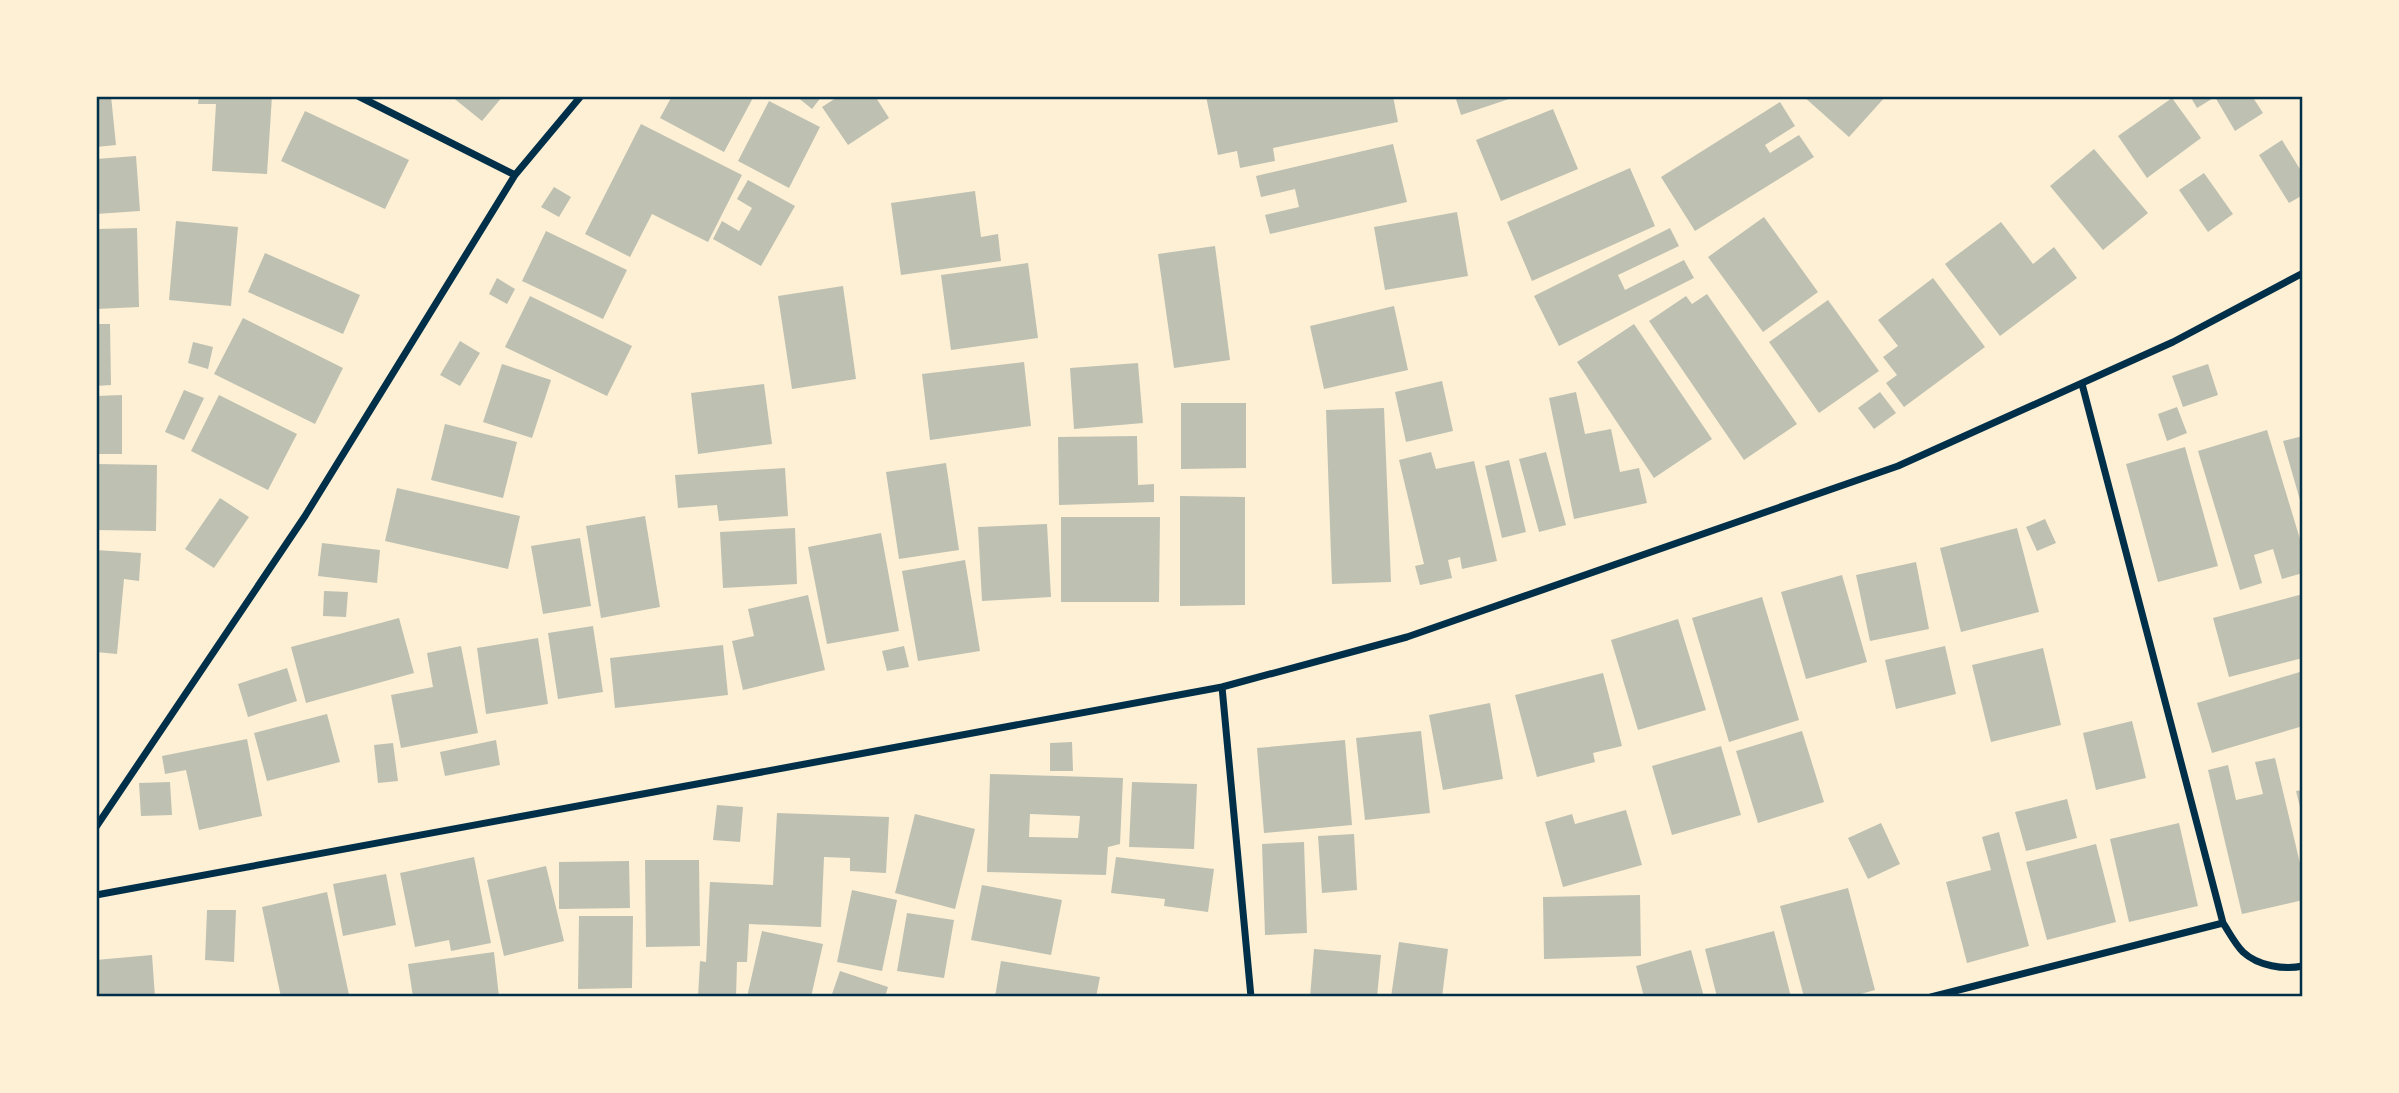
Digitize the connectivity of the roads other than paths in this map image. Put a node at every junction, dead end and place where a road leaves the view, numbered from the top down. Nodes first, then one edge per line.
1 (358, 96) edge
2 (581, 96) edge
3 (515, 175) junction
4 (2303, 273) edge
5 (2082, 384) junction
6 (1222, 687) junction
7 (96, 827) edge
8 (96, 895) edge
9 (2223, 923) junction
10 (2303, 965) edge
11 (1251, 997) edge
12 (1931, 997) edge

1 - 3 street
2 - 3 street
3 - 7 street
4 - 5 street
5 - 6 street
5 - 9 street
6 - 8 street
6 - 11 street
9 - 10 street
9 - 12 street

